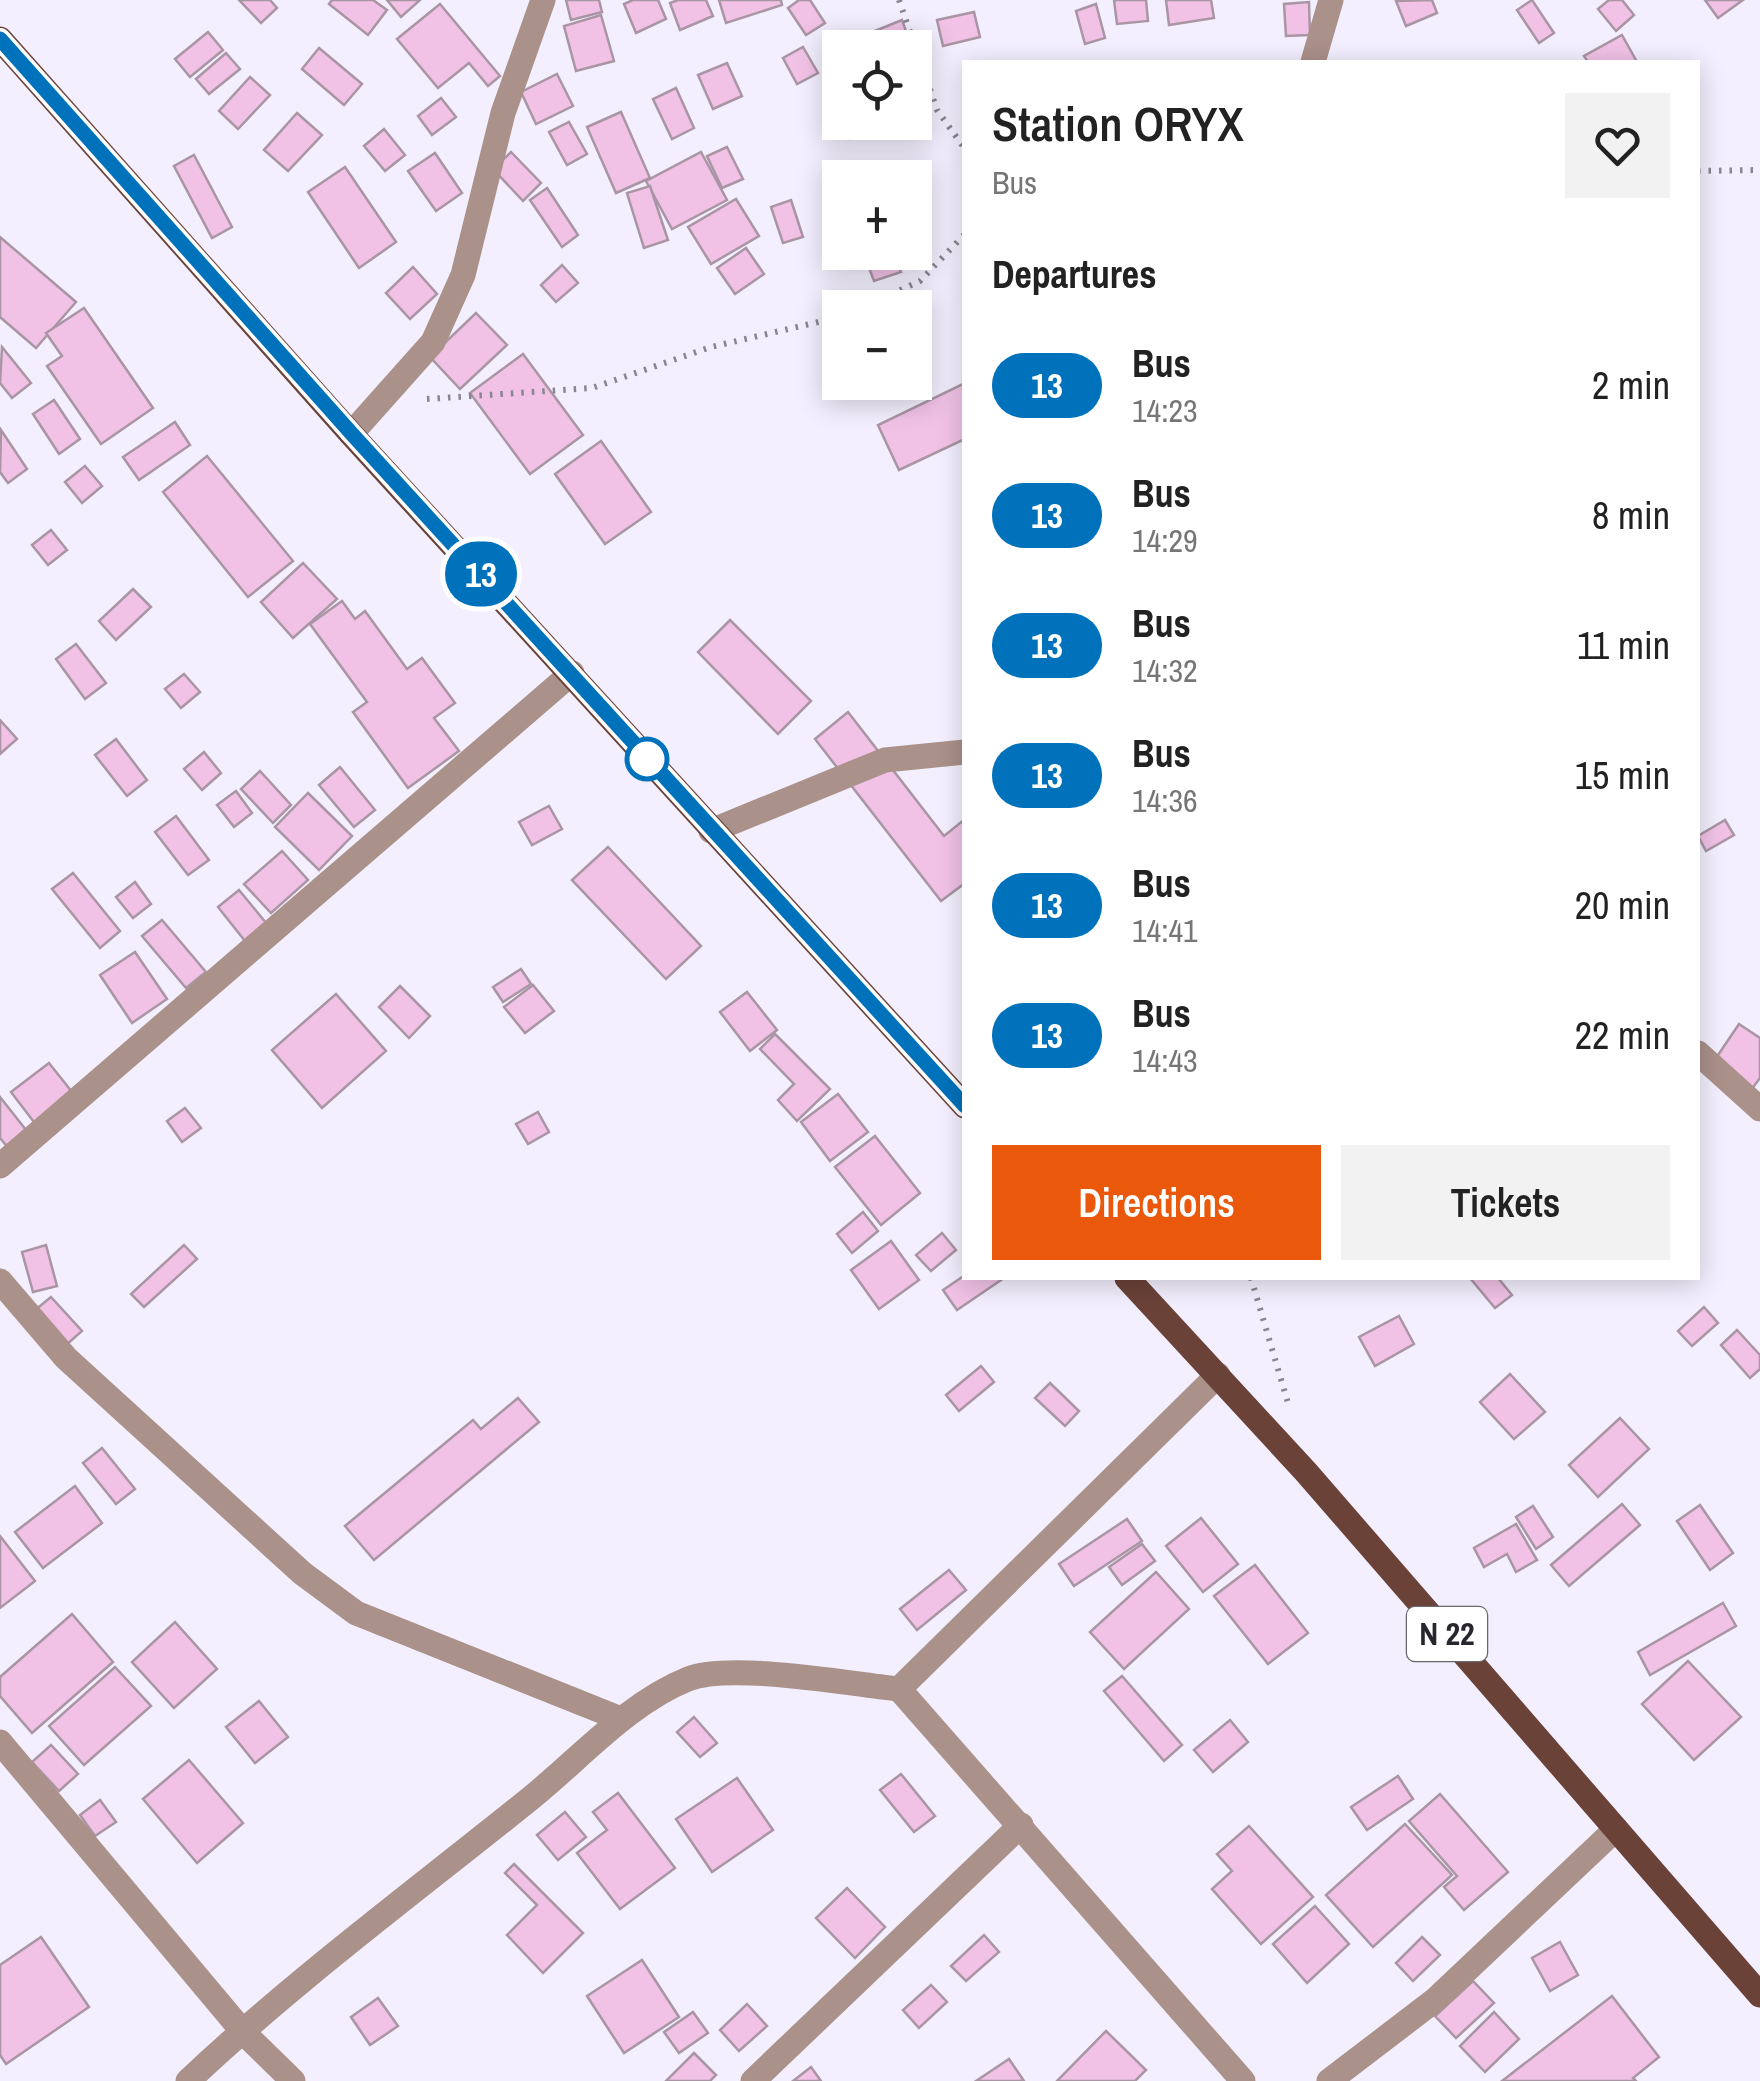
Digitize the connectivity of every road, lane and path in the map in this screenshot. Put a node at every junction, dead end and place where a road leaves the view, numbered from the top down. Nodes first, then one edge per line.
1 (544, 0) edge
2 (899, 0) edge
3 (1331, 0) edge
4 (0, 39) edge
5 (1314, 60) edge
6 (962, 145) edge
7 (1760, 170) edge
8 (1700, 171) edge
9 (962, 237) edge
10 (899, 290) edge
11 (822, 321) edge
12 (381, 402) junction
13 (352, 434) junction
14 (572, 673) junction
15 (962, 752) edge
16 (710, 831) junction
17 (1700, 1056) edge
18 (962, 1103) edge
19 (1760, 1109) edge
20 (0, 1166) edge
21 (1129, 1280) edge
22 (1252, 1280) edge
23 (0, 1281) edge
24 (1218, 1374) junction
25 (1306, 1472) junction
26 (899, 1690) junction
27 (621, 1719) junction
28 (0, 1742) edge
29 (1021, 1826) junction
30 (1616, 1829) junction
31 (1760, 1995) edge
32 (244, 2033) junction
33 (188, 2081) edge
34 (292, 2081) edge
35 (753, 2081) edge
36 (1243, 2081) edge
37 (1328, 2081) edge

1 - 12 street
2 - 6 path
3 - 5 street
4 - 13 main road
7 - 8 path
9 - 10 path
11 - 12 path
12 - 13 street
13 - 14 main road
14 - 16 main road
14 - 20 street
15 - 16 street
16 - 18 main road
17 - 19 street
21 - 24 main road, N 22
22 - 25 path
23 - 27 street
24 - 25 main road, N 22
24 - 26 street
25 - 30 main road, N 22
26 - 27 street
26 - 29 street
27 - 32 street
28 - 32 street
29 - 35 street
29 - 36 street
30 - 31 main road, N 22
30 - 37 street
32 - 33 street
32 - 34 street

